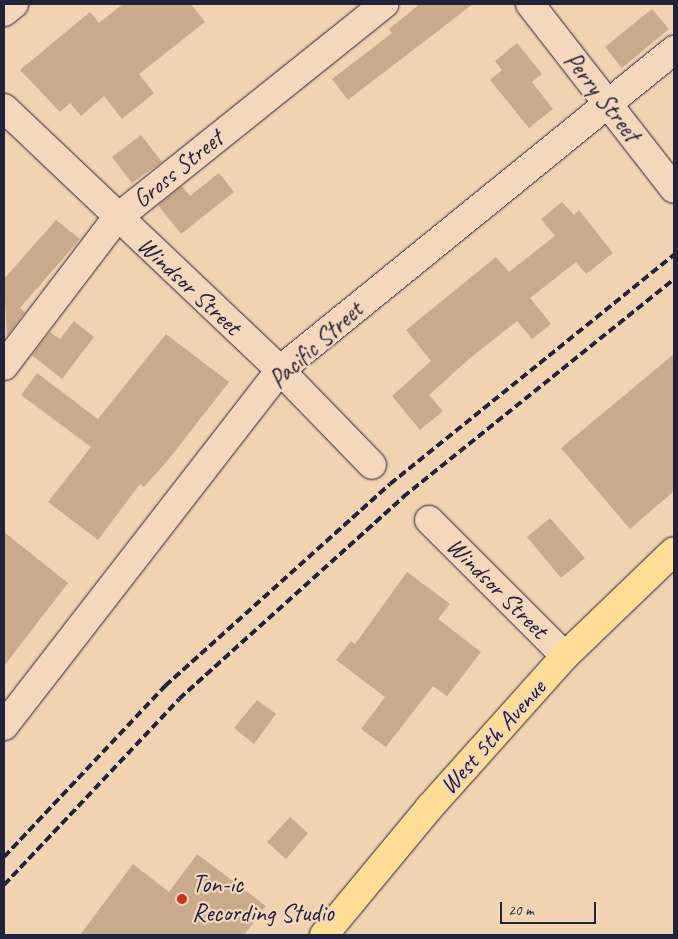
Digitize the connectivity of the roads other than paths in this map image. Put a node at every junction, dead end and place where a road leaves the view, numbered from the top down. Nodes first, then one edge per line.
1 (14, 4) edge
2 (384, 4) edge
3 (530, 4) edge
4 (4, 12) edge
5 (674, 50) edge
6 (607, 104) junction
7 (4, 108) edge
8 (674, 189) edge
9 (116, 219) junction
10 (4, 366) edge
11 (280, 370) junction
12 (372, 465) dead end
13 (428, 520) dead end
14 (674, 551) edge
15 (565, 656) junction
16 (4, 726) edge
17 (324, 935) edge

1 - 4 street
2 - 9 street, Gross Street
3 - 6 street, Perry Street
5 - 6 street, Pacific Street
6 - 8 street, Perry Street
6 - 11 street, Pacific Street
7 - 9 street, Windsor Street
9 - 10 street, Gross Street
9 - 11 street, Windsor Street
11 - 12 street, Windsor Street
11 - 16 street, Pacific Street
13 - 15 street, Windsor Street
14 - 15 main road, West 5th Avenue
15 - 17 main road, West 5th Avenue

